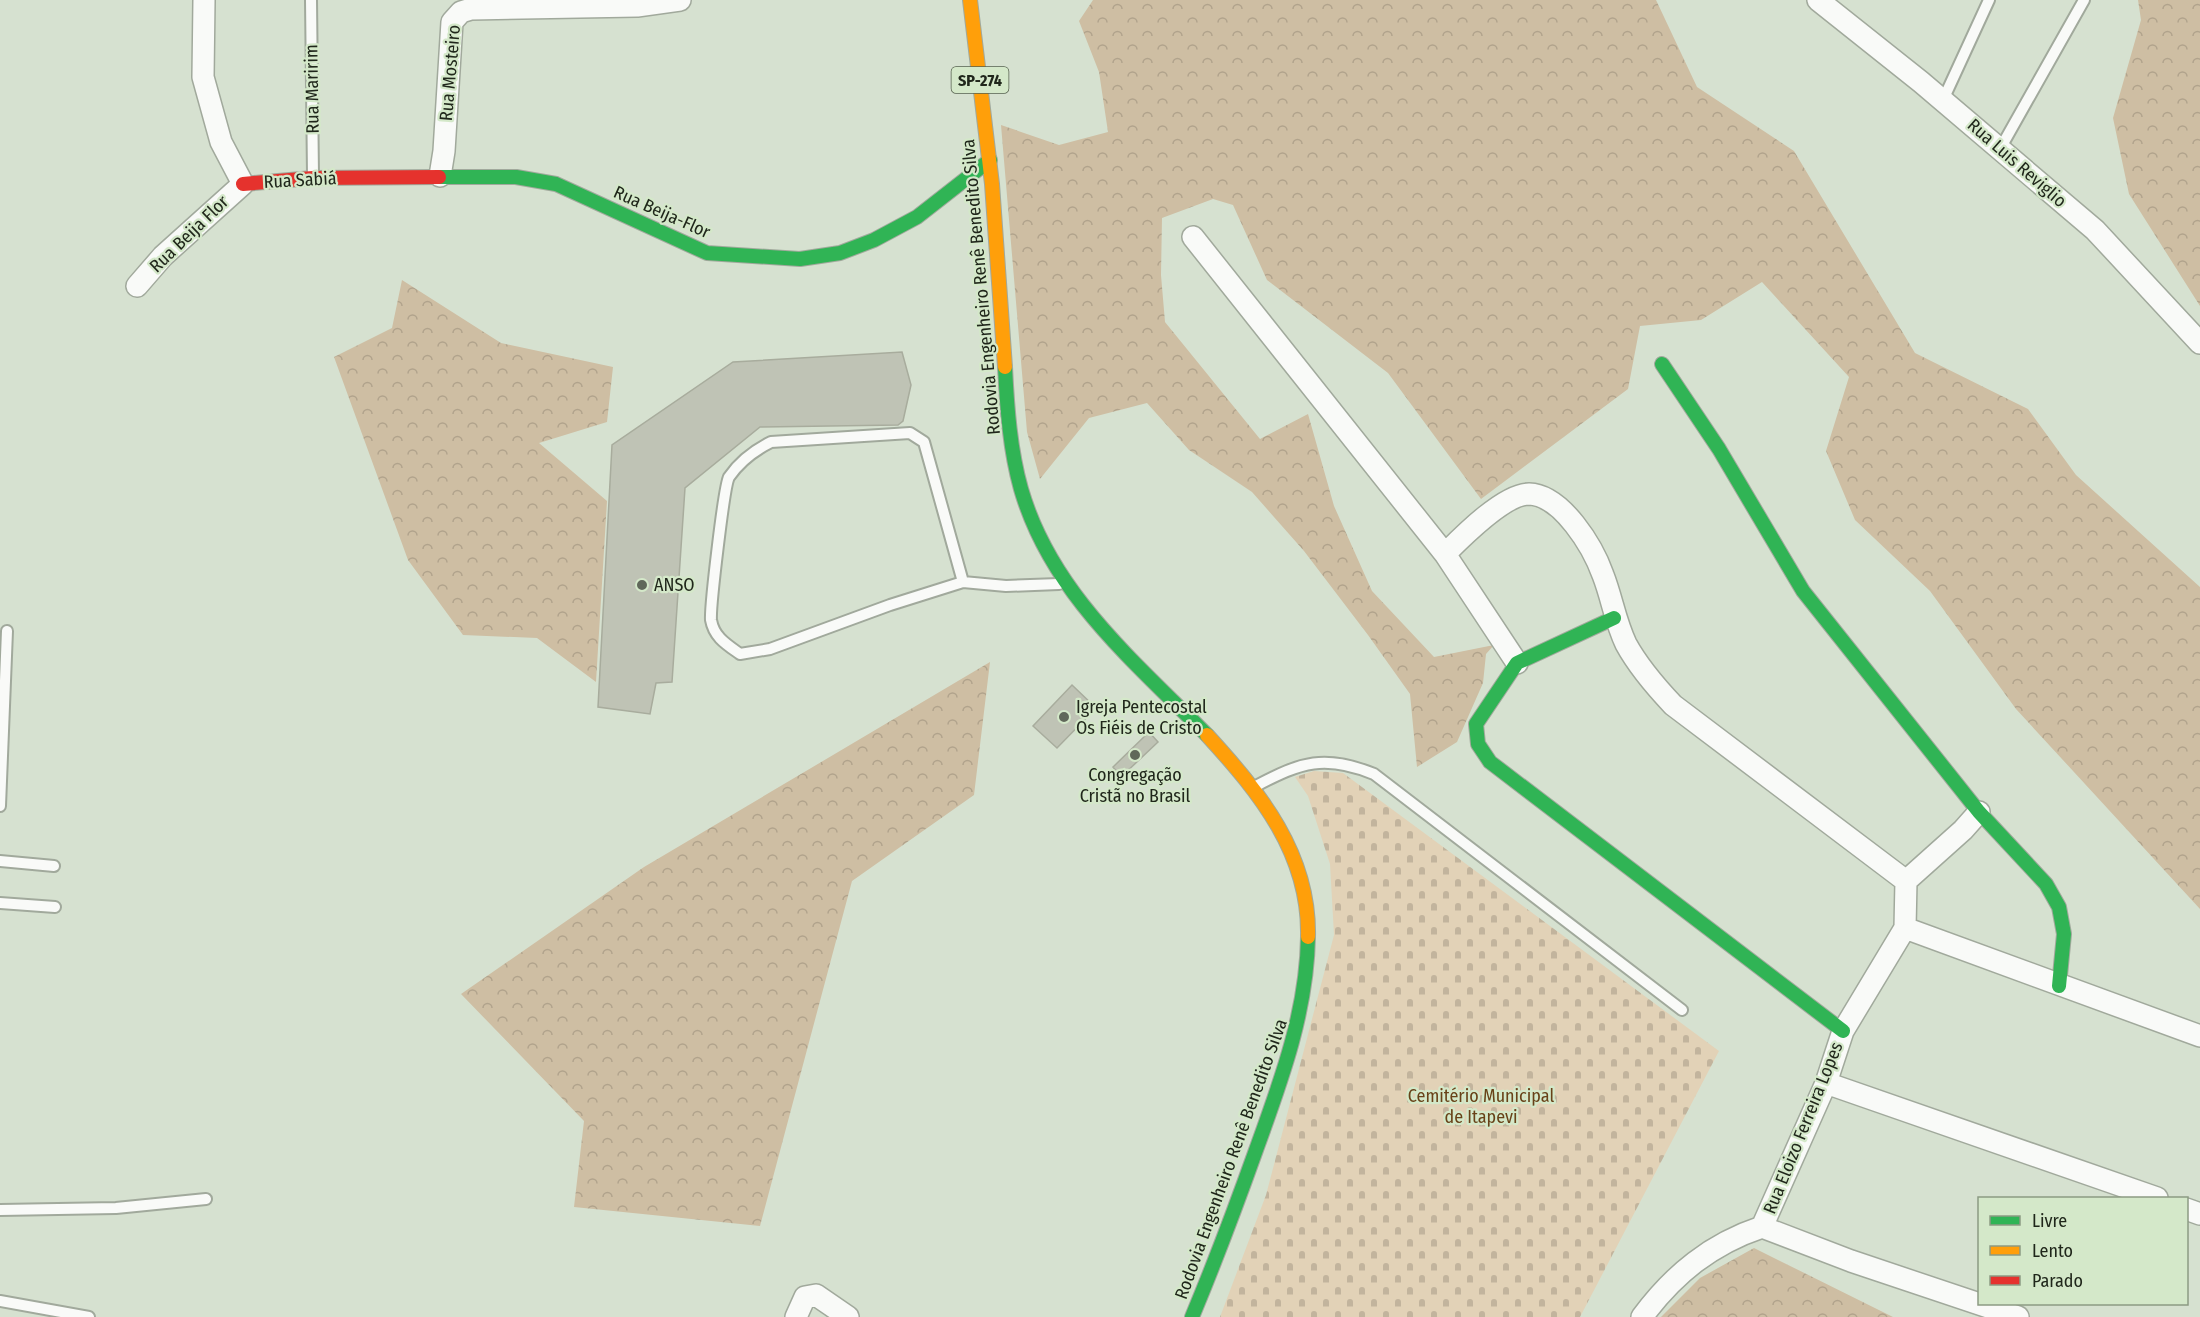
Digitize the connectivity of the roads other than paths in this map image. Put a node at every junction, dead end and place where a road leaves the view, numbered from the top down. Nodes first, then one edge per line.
1 (204, 0) edge
2 (310, 0) edge
3 (680, 0) edge
4 (970, 0) edge
5 (1818, 0) edge
6 (1989, 0) edge
7 (2084, 0) edge
8 (1943, 100) junction
9 (2000, 149) junction
10 (990, 159) junction
11 (440, 176) junction
12 (314, 178) junction
13 (243, 184) junction
14 (1193, 237) dead end
15 (137, 286) dead end
16 (2200, 343) edge
17 (1662, 364) dead end
18 (1445, 554) junction
19 (963, 582) junction
20 (1065, 583) junction
21 (1614, 618) junction
22 (7, 631) dead end
23 (1517, 663) junction
24 (1254, 787) junction
25 (0, 806) edge
26 (1979, 812) junction
27 (0, 861) edge
28 (54, 866) dead end
29 (1906, 881) junction
30 (0, 903) edge
31 (55, 907) dead end
32 (1905, 928) junction
33 (2059, 986) junction
34 (1682, 1010) dead end
35 (1843, 1031) junction
36 (2200, 1036) edge
37 (1826, 1083) junction
38 (2154, 1197) edge
39 (206, 1199) dead end
40 (0, 1210) edge
41 (1762, 1227) junction
42 (0, 1300) edge
43 (1978, 1304) edge
44 (1982, 1305) edge
45 (799, 1309) edge
46 (89, 1317) edge
47 (848, 1317) edge
48 (1192, 1317) edge
49 (1642, 1317) edge
50 (2018, 1317) edge

1 - 13 street, Rua Sabiá
2 - 12 lane, Rua Maririm
3 - 11 street, Rua Mosteiro
4 - 10 street, Rodovia Engenheiro Renê Benedito Silva / SP-274
5 - 8 street, Rua Luis Reviglio
6 - 8 lane
7 - 9 lane
8 - 9 street, Rua Luis Reviglio
9 - 16 street, Rua Luis Reviglio
10 - 11 street, Rua Beija-Flor
10 - 20 street, Rodovia Engenheiro Renê Benedito Silva / SP-274
11 - 12 street, Rua Sabiá
12 - 13 street, Rua Sabiá
13 - 15 street, Rua Beija Flor
14 - 18 street
17 - 26 street
18 - 21 street
18 - 23 street
19 - 19 lane
19 - 20 lane
20 - 24 street, Rodovia Engenheiro Renê Benedito Silva / SP-274
21 - 23 street
21 - 29 street
22 - 25 lane
23 - 35 street
24 - 34 lane
24 - 48 street, Rodovia Engenheiro Renê Benedito Silva / SP-274
26 - 29 street
26 - 33 street
27 - 28 lane
29 - 32 street
30 - 31 lane
32 - 33 street
32 - 35 street, Rua Eloizo Ferreira Lopes
33 - 36 street
35 - 37 street, Rua Eloizo Ferreira Lopes
37 - 38 street
37 - 41 street, Rua Eloizo Ferreira Lopes
39 - 40 lane
41 - 43 street
41 - 49 street, Rua Eloizo Ferreira Lopes
42 - 46 lane
44 - 50 street
45 - 47 street

